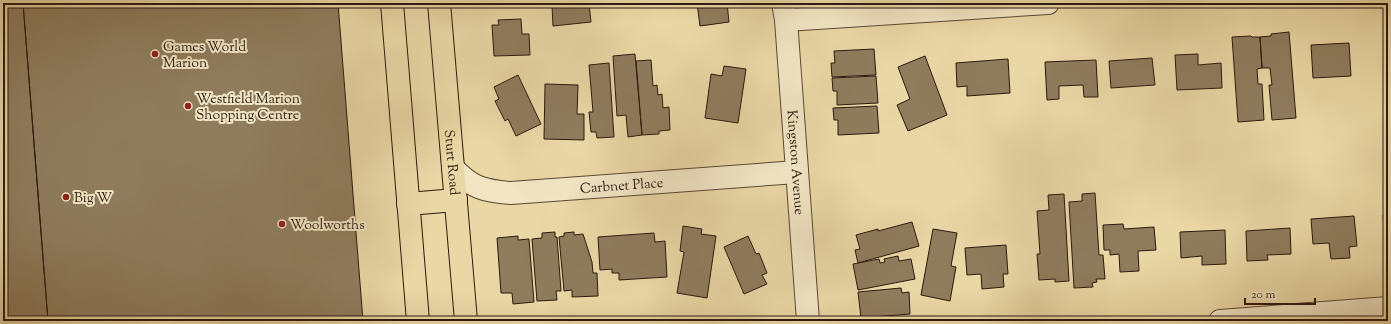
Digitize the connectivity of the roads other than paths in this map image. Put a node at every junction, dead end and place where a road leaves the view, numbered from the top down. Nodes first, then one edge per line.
1 (392, 3) edge
2 (440, 3) edge
3 (1048, 3) edge
4 (784, 12) edge
5 (453, 168) junction
6 (797, 172) junction
7 (456, 200) junction
8 (408, 204) junction
9 (1388, 308) edge
10 (418, 321) edge
11 (466, 321) edge
12 (808, 321) edge
13 (1220, 321) edge

1 - 8 main road
2 - 5 main road, Sturt Road
3 - 4 street
4 - 6 street, Kingston Avenue
5 - 6 street, Carbnet Place
5 - 7 main road, Sturt Road
6 - 12 street, Kingston Avenue
7 - 8 main road
7 - 11 main road, Sturt Road
8 - 10 main road
9 - 13 street

